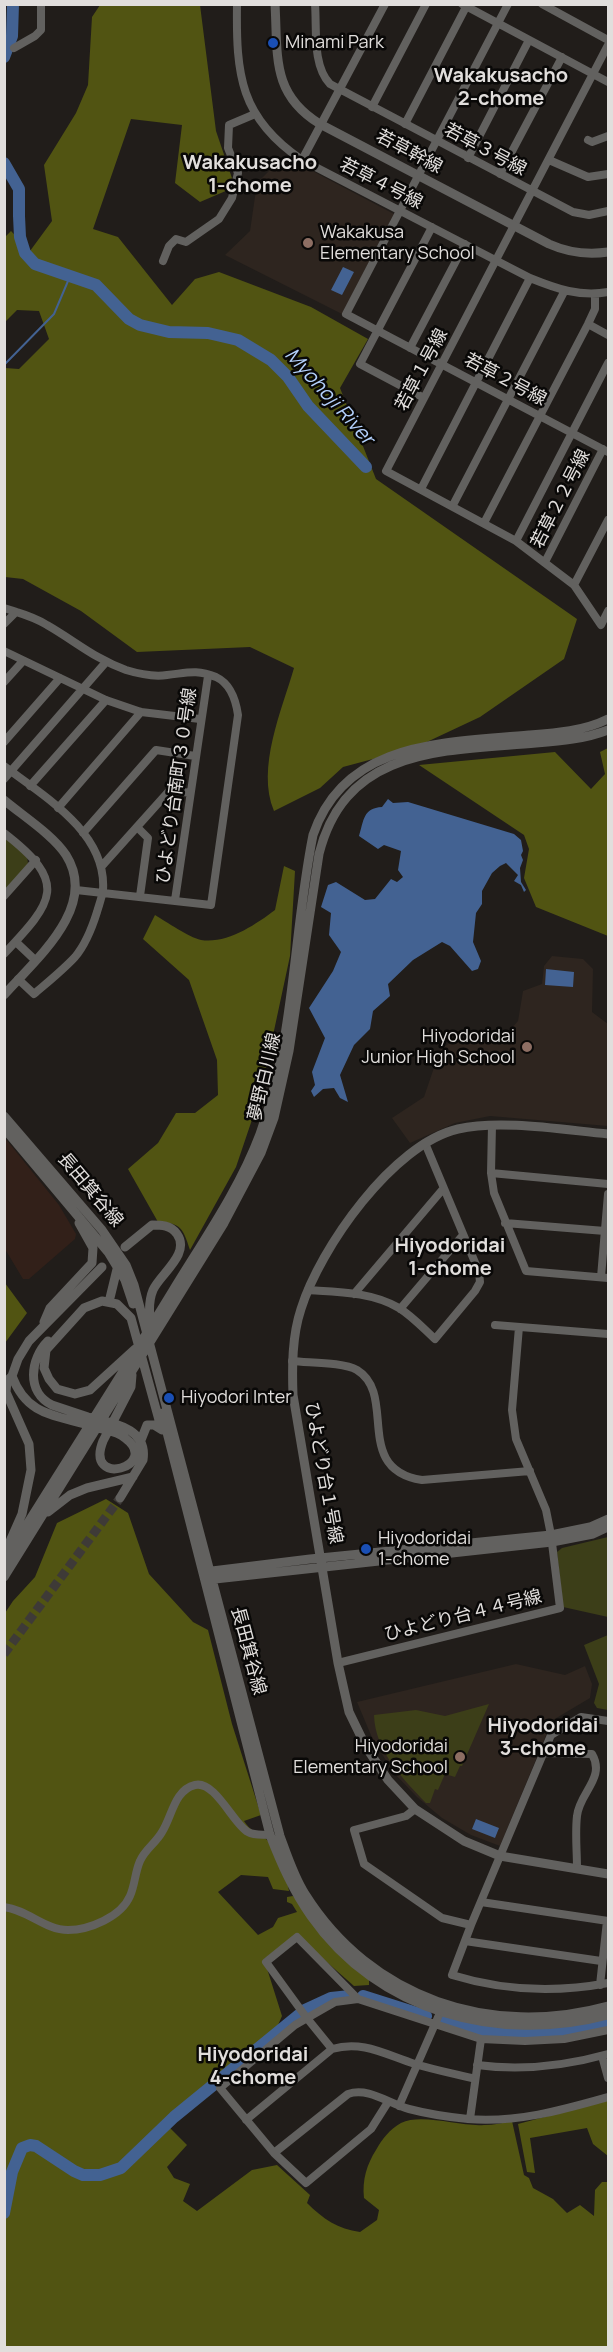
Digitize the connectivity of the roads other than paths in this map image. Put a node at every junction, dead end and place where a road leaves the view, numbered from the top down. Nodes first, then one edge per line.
1 (41, 4) edge
2 (237, 4) edge
3 (275, 4) edge
4 (315, 4) edge
5 (385, 4) edge
6 (426, 4) edge
7 (508, 4) edge
8 (542, 4) edge
9 (464, 6) edge
10 (497, 23) junction
11 (529, 40) junction
12 (609, 40) edge
13 (609, 45) edge
14 (14, 48) dead end
15 (562, 57) junction
16 (594, 74) junction
17 (609, 82) edge
18 (339, 90) junction
19 (372, 107) junction
20 (255, 114) junction
21 (320, 124) junction
22 (405, 124) junction
23 (609, 136) edge
24 (588, 140) dead end
25 (437, 141) junction
26 (468, 158) junction
27 (302, 160) junction
28 (549, 160) junction
29 (500, 174) junction
30 (609, 174) edge
31 (418, 176) junction
32 (532, 191) junction
33 (400, 210) junction
34 (609, 212) edge
35 (514, 226) junction
36 (432, 227) junction
37 (465, 244) junction
38 (609, 252) edge
39 (496, 260) junction
40 (163, 261) dead end
41 (530, 278) junction
42 (564, 292) junction
43 (609, 292) edge
44 (595, 294) junction
45 (588, 324) junction
46 (378, 331) junction
47 (609, 335) edge
48 (410, 348) junction
49 (609, 363) edge
50 (442, 364) junction
51 (476, 382) junction
52 (424, 398) junction
53 (508, 399) junction
54 (540, 416) junction
55 (572, 433) junction
56 (606, 450) edge
57 (421, 489) junction
58 (453, 505) junction
59 (609, 520) edge
60 (484, 523) junction
61 (516, 541) junction
62 (545, 562) junction
63 (574, 585) junction
64 (4, 608) edge
65 (609, 611) edge
66 (16, 612) junction
67 (4, 624) edge
68 (4, 651) edge
69 (23, 661) junction
70 (106, 662) junction
71 (208, 676) junction
72 (60, 678) junction
73 (4, 682) edge
74 (83, 688) junction
75 (105, 700) junction
76 (141, 712) junction
77 (200, 719) junction
78 (609, 719) edge
79 (609, 730) edge
80 (4, 742) edge
81 (195, 756) junction
82 (8, 769) edge
83 (4, 780) edge
84 (30, 786) junction
85 (190, 793) junction
86 (4, 800) edge
87 (58, 808) junction
88 (137, 827) junction
89 (4, 833) edge
90 (83, 833) junction
91 (36, 860) junction
92 (101, 867) junction
93 (76, 890) junction
94 (103, 893) junction
95 (4, 896) edge
96 (140, 896) junction
97 (175, 900) junction
98 (16, 942) junction
99 (4, 954) edge
100 (35, 960) junction
101 (18, 979) junction
102 (4, 995) edge
103 (4, 1116) edge
104 (492, 1125) junction
105 (4, 1128) edge
106 (609, 1134) edge
107 (425, 1143) junction
108 (491, 1173) junction
109 (609, 1184) edge
110 (58, 1190) junction
111 (443, 1190) junction
112 (609, 1194) edge
113 (505, 1223) junction
114 (102, 1230) junction
115 (605, 1231) junction
116 (463, 1235) junction
117 (125, 1247) dead end
118 (118, 1267) junction
119 (102, 1268) dead end
120 (605, 1278) edge
121 (131, 1287) junction
122 (308, 1290) junction
123 (354, 1294) junction
124 (109, 1302) junction
125 (400, 1309) junction
126 (76, 1316) junction
127 (495, 1325) dead end
128 (42, 1327) junction
129 (519, 1327) junction
130 (609, 1334) edge
131 (141, 1344) junction
132 (292, 1361) junction
133 (150, 1366) junction
134 (133, 1370) junction
135 (12, 1376) junction
136 (80, 1418) junction
137 (119, 1430) junction
138 (162, 1430) junction
139 (141, 1440) junction
140 (530, 1471) junction
141 (137, 1473) junction
142 (182, 1492) junction
143 (120, 1498) tunnel mouth
144 (41, 1518) junction
145 (609, 1519) edge
146 (609, 1527) edge
147 (552, 1538) junction
148 (4, 1552) edge
149 (4, 1562) edge
150 (321, 1562) junction
151 (207, 1575) junction
152 (4, 1577) edge
153 (338, 1663) junction
154 (609, 1721) edge
155 (543, 1753) junction
156 (415, 1809) junction
157 (270, 1834) junction
158 (500, 1856) junction
159 (577, 1868) junction
160 (609, 1874) edge
161 (481, 1902) junction
162 (4, 1907) edge
163 (608, 1921) edge
164 (471, 1925) junction
165 (465, 1941) junction
166 (601, 1961) junction
167 (609, 1983) edge
168 (600, 1985) junction
169 (358, 1999) junction
170 (609, 2006) edge
171 (442, 2008) junction
172 (609, 2015) edge
173 (306, 2017) junction
174 (433, 2024) junction
175 (609, 2030) edge
176 (481, 2038) junction
177 (333, 2049) junction
178 (605, 2055) edge
179 (416, 2064) junction
180 (477, 2065) junction
181 (609, 2078) edge
182 (475, 2079) junction
183 (609, 2097) edge
184 (388, 2102) junction
185 (399, 2106) junction
186 (470, 2119) junction
187 (246, 2120) junction
188 (274, 2154) junction

1 - 14 street
2 - 20 street, 若草４号線
3 - 21 street, 若草幹線
4 - 18 street, 若草３号線
5 - 18 street
6 - 19 street
7 - 10 street, 若草２号線
8 - 12 street
9 - 10 street
9 - 22 street
10 - 11 street
10 - 25 street, 若草２号線
11 - 15 street
11 - 26 street
13 - 16 street, 若草１号線
15 - 16 street
15 - 29 street
16 - 17 street
16 - 28 street, 若草１号線
18 - 19 street, 若草３号線
18 - 21 street
19 - 22 street, 若草３号線
20 - 27 street, 若草４号線
20 - 40 street
21 - 27 street
21 - 31 street, 若草幹線
22 - 25 street, 若草３号線
23 - 24 street
25 - 26 street, 若草３号線
25 - 31 street, 若草２号線
26 - 29 street, 若草３号線
27 - 33 street, 若草４号線
28 - 30 street
28 - 32 street, 若草１号線
29 - 32 street, 若草３号線
31 - 33 street, 若草２号線
31 - 35 street, 若草幹線
32 - 34 street, 若草３号線
32 - 35 street, 若草１号線
33 - 36 street, 若草４号線
33 - 46 street, 若草２号線
35 - 38 street, 若草幹線
35 - 39 street, 若草１号線
36 - 37 street, 若草４号線
36 - 46 street
37 - 39 street, 若草４号線
37 - 48 street
39 - 41 street, 若草４号線
39 - 50 street, 若草１号線
41 - 42 street, 若草４号線
41 - 51 street
42 - 44 street, 若草４号線
42 - 53 street
43 - 44 street, 若草４号線
44 - 45 street
45 - 47 street
45 - 54 street
46 - 48 street, 若草２号線
46 - 52 street
48 - 50 street, 若草２号線
49 - 55 street
50 - 51 street, 若草２号線
50 - 52 street, 若草１号線
51 - 53 street, 若草２号線
51 - 57 street
52 - 57 street, 若草１号線
53 - 54 street, 若草２号線
53 - 58 street
54 - 55 street, 若草２号線
54 - 60 street
55 - 56 street, 若草２号線
55 - 61 street
56 - 62 street, 若草２２号線
57 - 58 street, 若草１号線
58 - 60 street, 若草１号線
59 - 63 street
60 - 61 street, 若草１号線
61 - 62 street, 若草１号線
62 - 63 street, 若草１号線
63 - 65 street, 若草１号線
64 - 66 street
66 - 67 street
66 - 70 street
68 - 69 street
69 - 72 street
69 - 73 street
70 - 71 street
70 - 74 street
71 - 77 street, ひよどり台南町３０号線
71 - 97 street
72 - 74 street
72 - 80 street
74 - 75 street
74 - 82 street
75 - 76 street
75 - 84 street
76 - 77 street
76 - 87 street
77 - 81 street, ひよどり台南町３０号線
78 - 131 street, 夢野白川線
79 - 134 street, 夢野白川線
81 - 85 street, ひよどり台南町３０号線
81 - 90 street
82 - 83 street
82 - 84 street
84 - 87 street
85 - 88 street
85 - 97 street, ひよどり台南町３０号線
86 - 93 street
87 - 90 street
88 - 92 street
88 - 96 street
89 - 91 street
90 - 92 street
91 - 95 street
91 - 98 street
92 - 94 street
93 - 94 street
93 - 100 street
94 - 96 street
94 - 101 street
96 - 97 street
98 - 99 street
98 - 100 street
100 - 101 street
101 - 102 street
103 - 114 street, 長田箕谷線
104 - 106 street, ひよどり台１号線
104 - 107 street, ひよどり台１号線
104 - 108 street
105 - 110 street, 長田箕谷線
107 - 111 street
107 - 122 street, ひよどり台１号線
108 - 109 street
108 - 113 street
110 - 118 street, 長田箕谷線
110 - 128 street
111 - 116 street
111 - 123 street
112 - 115 street
113 - 115 street
113 - 120 street
114 - 118 street
114 - 121 street, 長田箕谷線
115 - 120 street
116 - 125 street
116 - 125 street
117 - 133 street
118 - 121 street, 長田箕谷線
118 - 124 street
119 - 128 street
121 - 133 street, 長田箕谷線
122 - 123 street
122 - 132 street, ひよどり台１号線
123 - 125 street
124 - 126 street
124 - 133 street
126 - 131 street
126 - 136 street
127 - 129 street
128 - 135 street
129 - 130 street
129 - 140 street
131 - 149 street, 夢野白川線
132 - 140 street
132 - 150 street, ひよどり台１号線
133 - 138 street
133 - 142 street, 長田箕谷線
133 - 151 street, 長田箕谷線
134 - 137 street
134 - 144 street, 夢野白川線
135 - 136 street
135 - 148 street
136 - 137 street
137 - 139 street
138 - 139 street
138 - 142 street
139 - 141 street
140 - 147 street
141 - 143 street
141 - 144 street
142 - 151 street, 長田箕谷線
144 - 152 street, 夢野白川線
145 - 147 street
146 - 147 street
147 - 150 street
147 - 153 street, ひよどり台４４号線
150 - 151 street
150 - 153 street, ひよどり台１号線
151 - 157 street, 長田箕谷線
151 - 171 street, 長田箕谷線
153 - 156 street, ひよどり台１号線
154 - 155 street
155 - 158 street
155 - 159 street
156 - 158 street, ひよどり台１号線
156 - 164 street
157 - 162 street
157 - 171 street, 長田箕谷線
158 - 159 street, ひよどり台１号線
158 - 161 street
159 - 160 street, ひよどり台１号線
161 - 163 street
161 - 164 street
163 - 166 street
164 - 165 street
165 - 166 street
165 - 168 street
166 - 168 street
167 - 168 street
169 - 173 street
169 - 173 street
169 - 174 street
170 - 171 street, 長田箕谷線
171 - 172 street, 長田箕谷線
171 - 174 street
173 - 177 street
173 - 187 street
174 - 176 street
174 - 179 street
175 - 176 street
176 - 180 street
177 - 179 street
177 - 187 street
178 - 180 street
178 - 181 street
179 - 182 street
179 - 185 street
180 - 182 street
182 - 186 street
183 - 186 street
184 - 185 street
184 - 188 street
184 - 188 street
185 - 186 street
187 - 188 street

